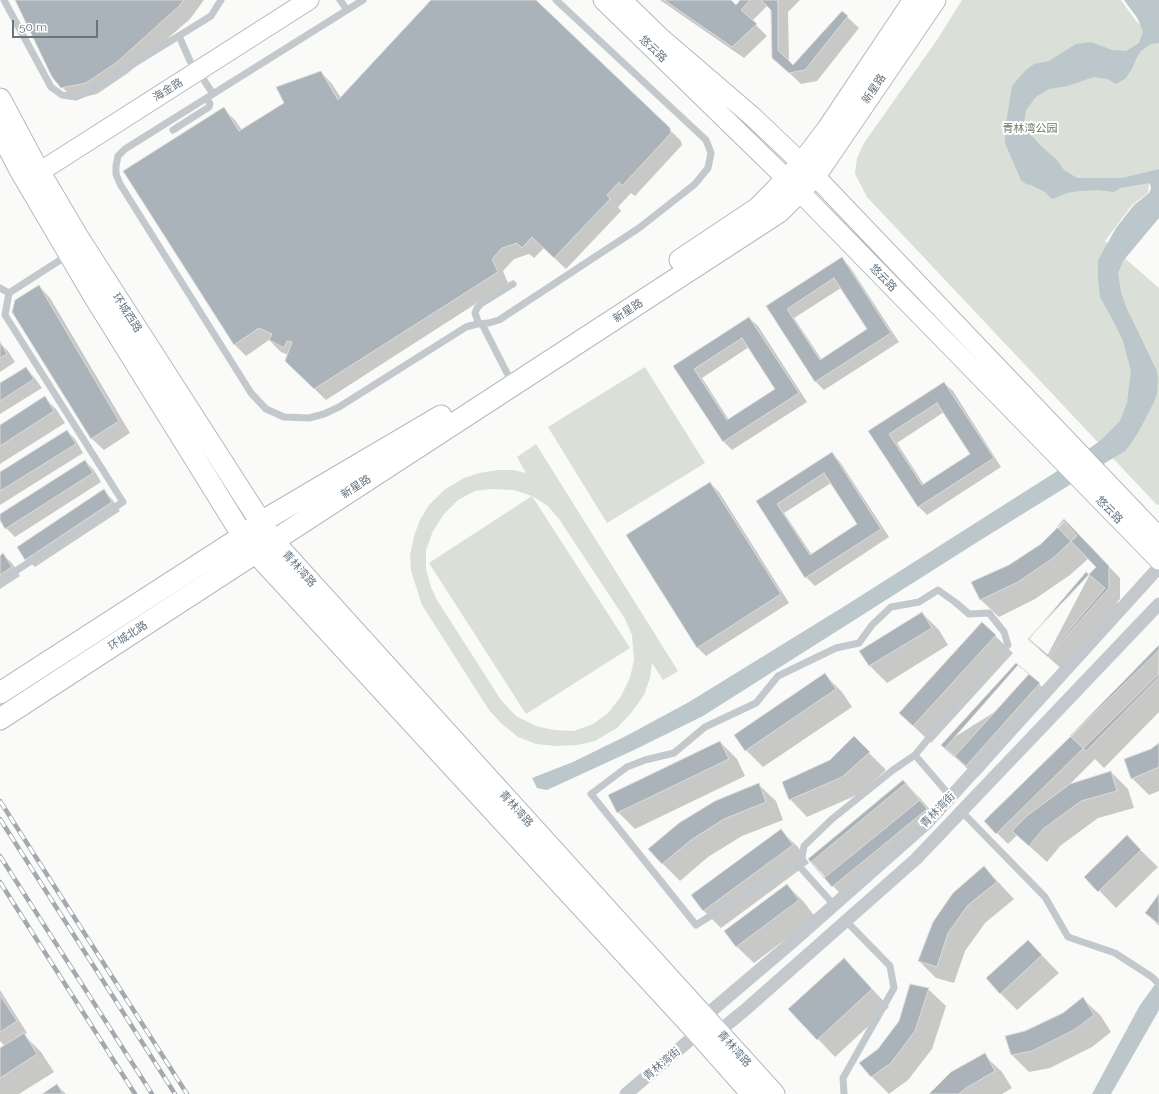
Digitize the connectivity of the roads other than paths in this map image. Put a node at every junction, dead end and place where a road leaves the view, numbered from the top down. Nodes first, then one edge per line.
1 (4, 0) edge
2 (221, 0) edge
3 (286, 0) edge
4 (309, 0) edge
5 (340, 0) edge
6 (363, 0) edge
7 (556, 0) edge
8 (603, 0) edge
9 (622, 0) edge
10 (914, 0) edge
11 (935, 0) edge
12 (564, 3) edge
13 (346, 10) junction
14 (179, 36) junction
15 (194, 66) junction
16 (210, 96) junction
17 (0, 99) edge
18 (173, 130) dead end
19 (0, 132) edge
20 (808, 170) junction
21 (30, 171) junction
22 (793, 185) junction
23 (69, 254) junction
24 (513, 284) dead end
25 (0, 288) edge
26 (9, 293) junction
27 (481, 324) junction
28 (507, 373) junction
29 (1062, 449) junction
30 (1097, 485) junction
31 (261, 522) junction
32 (243, 536) junction
33 (1159, 537) edge
34 (273, 541) junction
35 (256, 553) junction
36 (1159, 560) edge
37 (1159, 567) edge
38 (0, 581) edge
39 (1159, 604) edge
40 (0, 693) edge
41 (0, 719) edge
42 (915, 755) junction
43 (951, 796) junction
44 (962, 812) junction
45 (800, 867) junction
46 (834, 905) junction
47 (846, 921) junction
48 (1159, 984) edge
49 (707, 1028) junction
50 (626, 1094) edge
51 (752, 1094) edge
52 (774, 1094) edge
53 (844, 1094) edge

1 - 14 lane
2 - 14 lane
3 - 15 street, 海金路
4 - 15 street, 海金路
5 - 13 lane
6 - 13 lane
7 - 12 lane
8 - 22 street, 悠云路
9 - 20 street, 悠云路
10 - 20 main road, 新星路
11 - 20 main road, 新星路
12 - 27 lane
13 - 16 lane
14 - 15 lane
15 - 16 lane
15 - 21 street, 海金路
16 - 18 lane
16 - 27 lane
17 - 21 main road, 环城西路
19 - 21 main road
20 - 22 main road, 新星路
20 - 29 street, 悠云路
21 - 23 main road, 青林湾路
21 - 31 main road, 环城西路
22 - 28 main road, 新星路
22 - 29 street, 悠云路
22 - 34 main road, 新星路
23 - 26 lane
23 - 32 main road, 青林湾路
24 - 27 lane
25 - 26 lane
26 - 38 lane
27 - 28 lane
28 - 31 main road, 新星路
29 - 30 street, 悠云路
30 - 33 street, 悠云路
30 - 36 street, 悠云路
31 - 32 main road, 新星路
31 - 34 main road, 青林湾路
32 - 35 main road, 青林湾路
32 - 40 main road, 环城北路
34 - 35 main road, 新星路
34 - 49 main road, 青林湾路
35 - 41 main road, 环城北路
35 - 49 main road, 青林湾路
37 - 43 street, 青林湾街
39 - 44 street, 青林湾街
42 - 43 lane
42 - 45 lane
42 - 45 lane
43 - 46 street, 青林湾街
44 - 47 street, 青林湾街
44 - 48 lane
45 - 46 lane
46 - 49 street, 青林湾街
47 - 49 street, 青林湾街
47 - 53 lane
49 - 50 street, 青林湾街
49 - 51 main road, 青林湾路
49 - 52 main road, 青林湾路

